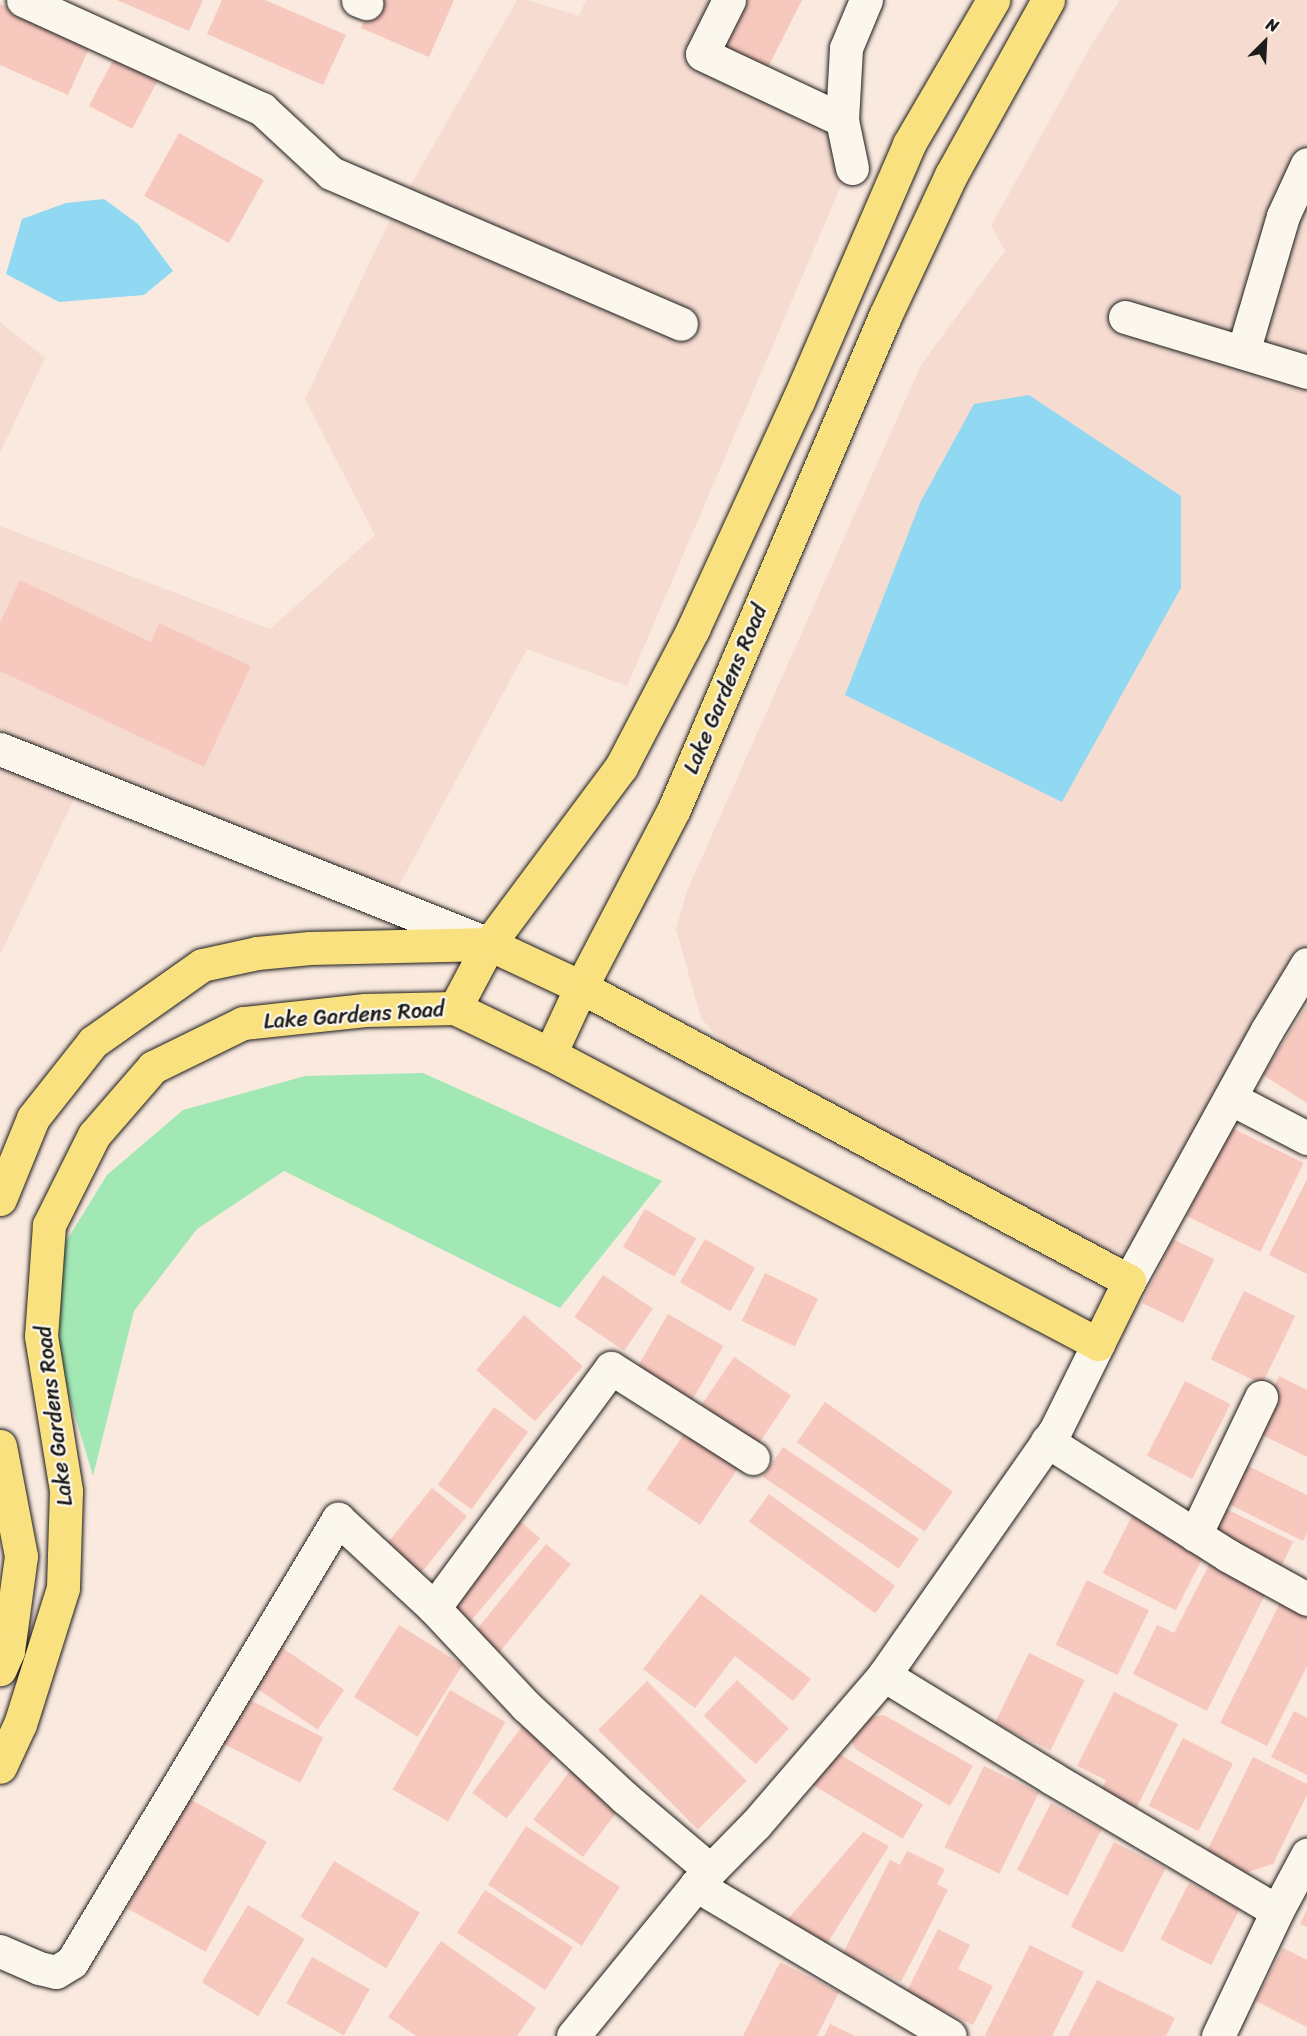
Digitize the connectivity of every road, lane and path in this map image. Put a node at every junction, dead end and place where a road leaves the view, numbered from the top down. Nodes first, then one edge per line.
1 (22, 0) edge
2 (729, 0) edge
3 (866, 0) edge
4 (993, 0) edge
5 (1048, 0) edge
6 (842, 120) junction
7 (1307, 164) edge
8 (852, 168) dead end
9 (1125, 317) dead end
10 (681, 324) dead end
11 (1243, 352) junction
12 (1307, 372) edge
13 (0, 749) edge
14 (489, 944) junction
15 (1307, 964) edge
16 (581, 987) junction
17 (455, 1008) junction
18 (550, 1054) junction
19 (1230, 1098) junction
20 (1307, 1138) edge
21 (0, 1199) edge
22 (1129, 1281) junction
23 (1098, 1344) junction
24 (1261, 1397) dead end
25 (1047, 1441) junction
26 (0, 1446) edge
27 (753, 1458) dead end
28 (1195, 1535) junction
29 (1307, 1599) edge
30 (434, 1608) junction
31 (0, 1669) edge
32 (884, 1675) junction
33 (0, 1767) edge
34 (1307, 1856) edge
35 (703, 1877) junction
36 (1277, 1911) junction
37 (0, 1951) edge
38 (573, 2036) edge
39 (950, 2036) edge
40 (1218, 2036) edge

1 - 10 street
2 - 6 street
3 - 6 street
4 - 14 main road
5 - 16 main road, Lake Gardens Road
6 - 8 street
7 - 11 street
9 - 11 street
11 - 12 street
13 - 14 street
14 - 16 main road
14 - 17 main road
14 - 21 main road
15 - 19 street
16 - 18 main road, Lake Gardens Road
16 - 22 main road
17 - 18 main road, Lake Gardens Road
17 - 33 main road, Lake Gardens Road
18 - 23 main road
19 - 20 street
19 - 22 street
22 - 23 main road
23 - 25 street
24 - 28 street
25 - 28 street
25 - 32 street
26 - 31 main road
27 - 30 street
28 - 29 street
30 - 35 street
30 - 37 street
32 - 35 street
32 - 36 street
34 - 36 street
35 - 38 street
35 - 39 street
36 - 40 street

